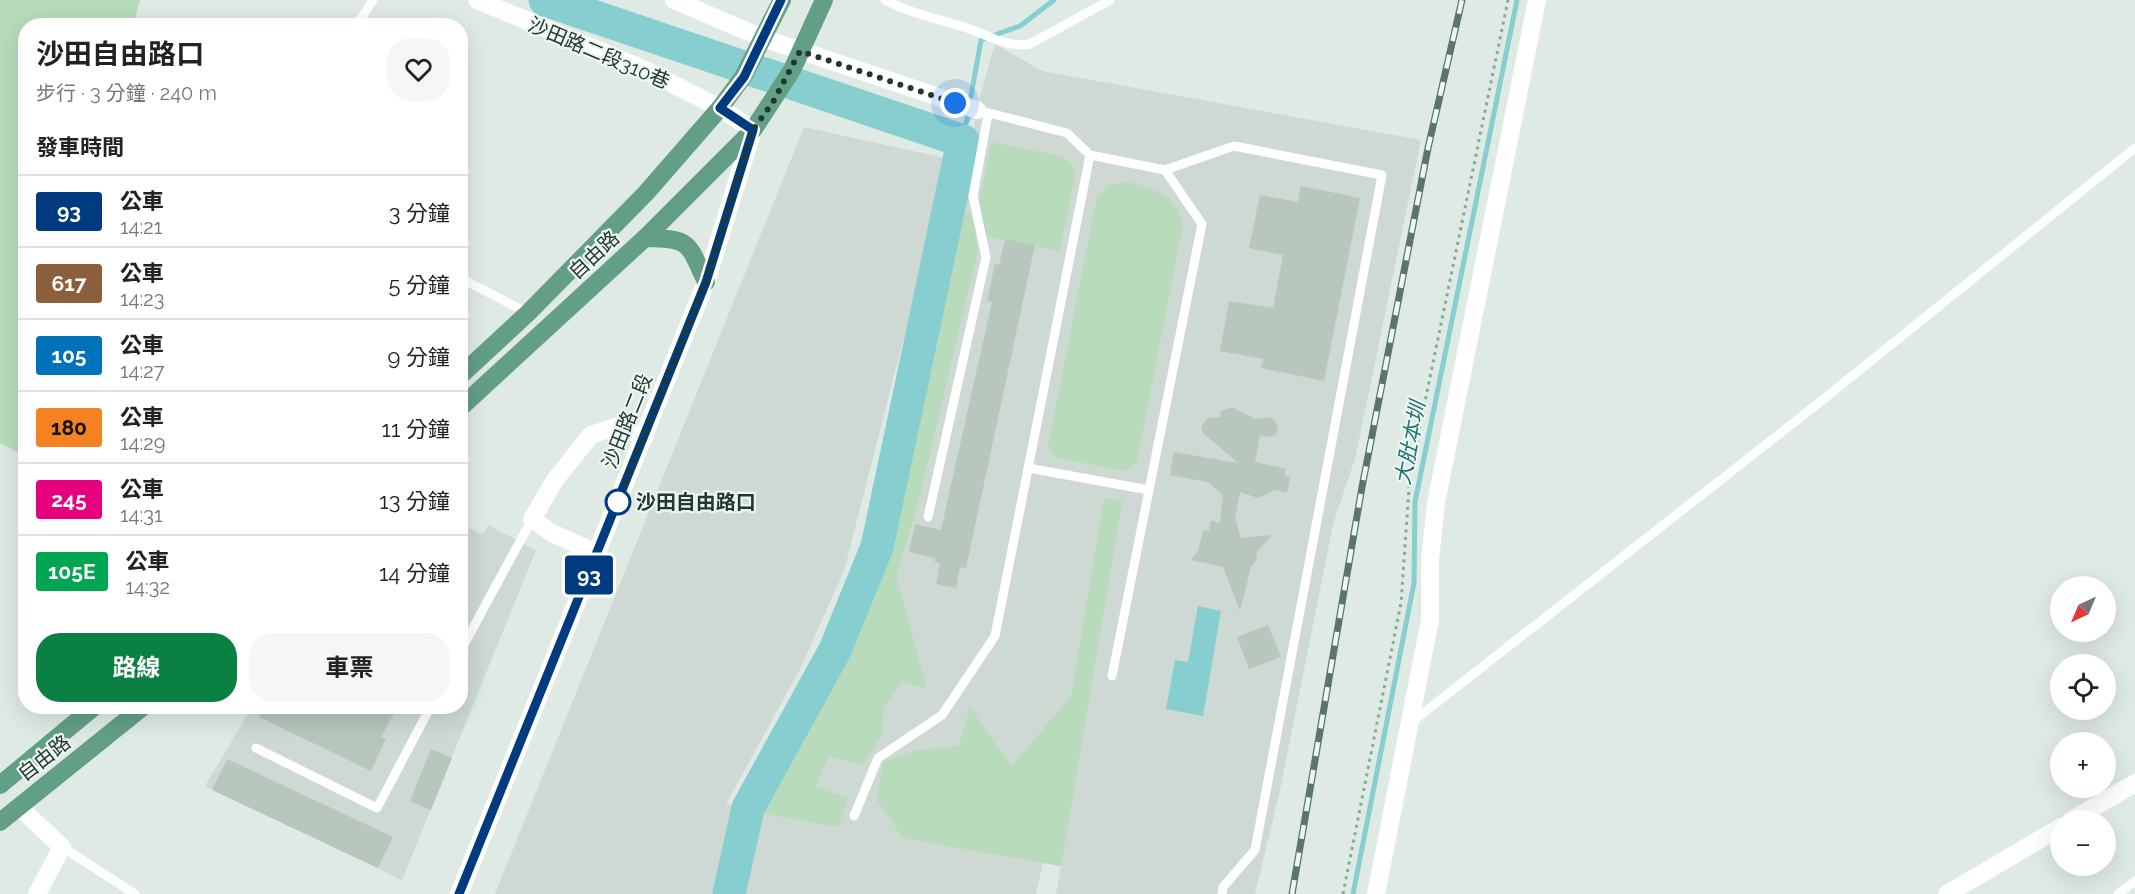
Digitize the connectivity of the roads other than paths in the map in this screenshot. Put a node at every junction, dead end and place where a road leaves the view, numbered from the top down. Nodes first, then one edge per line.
1 (373, 0) edge
2 (477, 0) edge
3 (674, 0) edge
4 (782, 0) edge
5 (824, 0) edge
6 (885, 0) edge
7 (1110, 0) edge
8 (1537, 0) edge
9 (361, 18) edge
10 (763, 38) junction
11 (800, 51) junction
12 (720, 108) junction
13 (982, 112) junction
14 (753, 130) junction
15 (2135, 148) edge
16 (1090, 154) junction
17 (1166, 170) junction
18 (645, 238) junction
19 (468, 282) edge
20 (706, 282) junction
21 (528, 313) junction
22 (468, 369) edge
23 (468, 401) edge
24 (645, 437) junction
25 (1028, 468) junction
26 (1149, 490) junction
27 (928, 518) dead end
28 (532, 519) junction
29 (598, 554) junction
30 (468, 637) edge
31 (1112, 676) dead end
32 (84, 714) edge
33 (134, 714) edge
34 (427, 714) edge
35 (1408, 725) junction
36 (256, 748) dead end
37 (2135, 783) edge
38 (0, 785) edge
39 (19, 807) junction
40 (2089, 810) edge
41 (854, 816) dead end
42 (0, 822) edge
43 (2050, 833) edge
44 (62, 847) junction
45 (2135, 881) edge
46 (37, 894) edge
47 (135, 894) edge
48 (459, 894) edge
49 (1222, 894) edge
50 (1376, 894) edge
51 (1947, 894) edge
52 (2118, 894) edge

1 - 9 lane
2 - 12 street, 沙田路二段310巷
3 - 10 street
4 - 10 main road
5 - 11 main road, 沙田路二段
6 - 7 lane
8 - 35 street
10 - 11 street
10 - 12 main road
11 - 13 street
11 - 14 main road, 沙田路二段
12 - 14 street, 沙田路二段310巷
12 - 21 main road, 自由路
13 - 16 lane
13 - 27 lane
14 - 18 main road, 自由路
14 - 20 street, 沙田路二段
15 - 35 lane
16 - 17 lane
16 - 25 lane
17 - 26 lane
17 - 49 lane
18 - 20 main road
18 - 23 main road, 自由路
19 - 21 lane
20 - 24 street, 沙田路二段
21 - 22 main road, 自由路
24 - 28 street
24 - 29 street, 沙田路二段
25 - 26 lane
25 - 41 lane
26 - 31 lane
28 - 29 street
28 - 30 lane
29 - 48 street, 沙田路二段
32 - 38 main road, 自由路
33 - 39 main road, 自由路
34 - 36 lane
35 - 50 street
37 - 40 street
39 - 42 main road, 自由路
39 - 44 street
43 - 51 street
44 - 46 street
44 - 47 lane
45 - 52 lane

